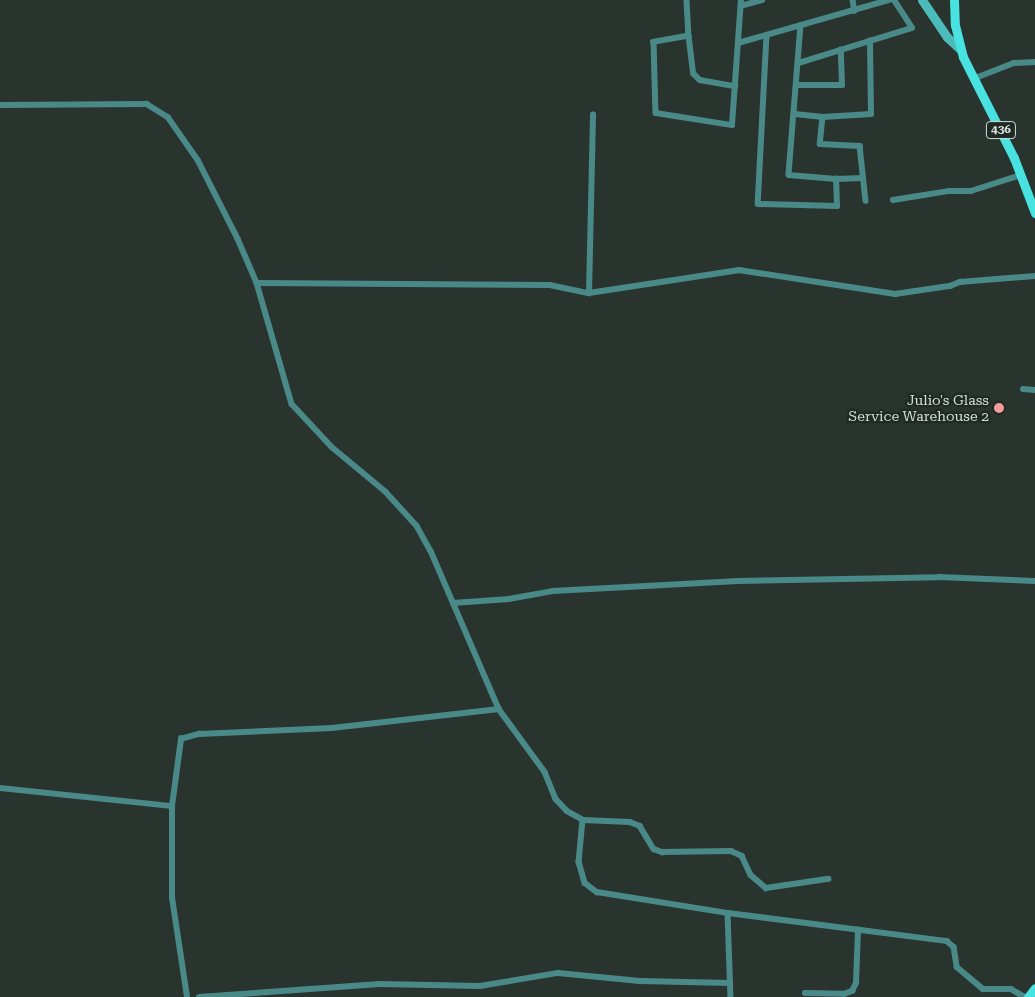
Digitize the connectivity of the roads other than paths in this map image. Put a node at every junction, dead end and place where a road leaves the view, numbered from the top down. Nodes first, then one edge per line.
1 (687, 0) edge
2 (762, 0) edge
3 (853, 0) edge
4 (889, 0) edge
5 (894, 0) edge
6 (922, 0) edge
7 (954, 0) edge
8 (741, 3) edge
9 (855, 11) junction
10 (801, 25) junction
11 (767, 35) junction
12 (689, 36) junction
13 (870, 41) junction
14 (738, 42) junction
15 (841, 50) junction
16 (961, 50) junction
17 (1035, 62) edge
18 (799, 63) junction
19 (973, 79) junction
20 (735, 86) junction
21 (797, 86) junction
22 (0, 104) edge
23 (795, 114) junction
24 (593, 115) dead end
25 (823, 118) junction
26 (1021, 175) junction
27 (863, 178) junction
28 (836, 179) junction
29 (893, 200) dead end
30 (866, 201) dead end
31 (1035, 213) edge
32 (1035, 276) edge
33 (257, 284) junction
34 (589, 293) junction
35 (1023, 389) dead end
36 (1035, 390) edge
37 (1035, 581) edge
38 (453, 603) junction
39 (499, 709) junction
40 (0, 788) edge
41 (172, 806) junction
42 (583, 820) junction
43 (828, 879) dead end
44 (728, 913) junction
45 (858, 930) junction
46 (730, 983) junction
47 (1035, 988) edge
48 (804, 993) dead end
49 (313, 994) edge
50 (187, 997) edge
51 (199, 997) edge
52 (730, 997) edge
53 (1026, 997) edge

1 - 12 street
2 - 8 street
3 - 9 street
4 - 9 street
5 - 13 street
6 - 16 street, 436
7 - 16 main road
8 - 14 street
9 - 10 street
10 - 11 street
10 - 18 street
11 - 14 street
11 - 28 street
12 - 20 street
12 - 20 street
13 - 15 street
13 - 25 street
14 - 20 street
15 - 18 street
15 - 21 street
16 - 19 main road, 436
17 - 19 street
18 - 21 street
19 - 26 main road, 436
21 - 23 street
22 - 33 street
23 - 25 street
23 - 28 street
24 - 34 street
25 - 27 street
26 - 29 street
26 - 31 main road, 436
27 - 28 street
27 - 30 street
32 - 34 street
33 - 34 street
33 - 38 street
35 - 36 street
37 - 38 street
38 - 39 street
39 - 41 street
39 - 42 street
40 - 41 street
41 - 50 street
42 - 43 street
42 - 44 street
44 - 45 street
44 - 46 street
45 - 48 street
45 - 53 street
46 - 49 street
46 - 52 street
47 - 53 main road
49 - 51 street

